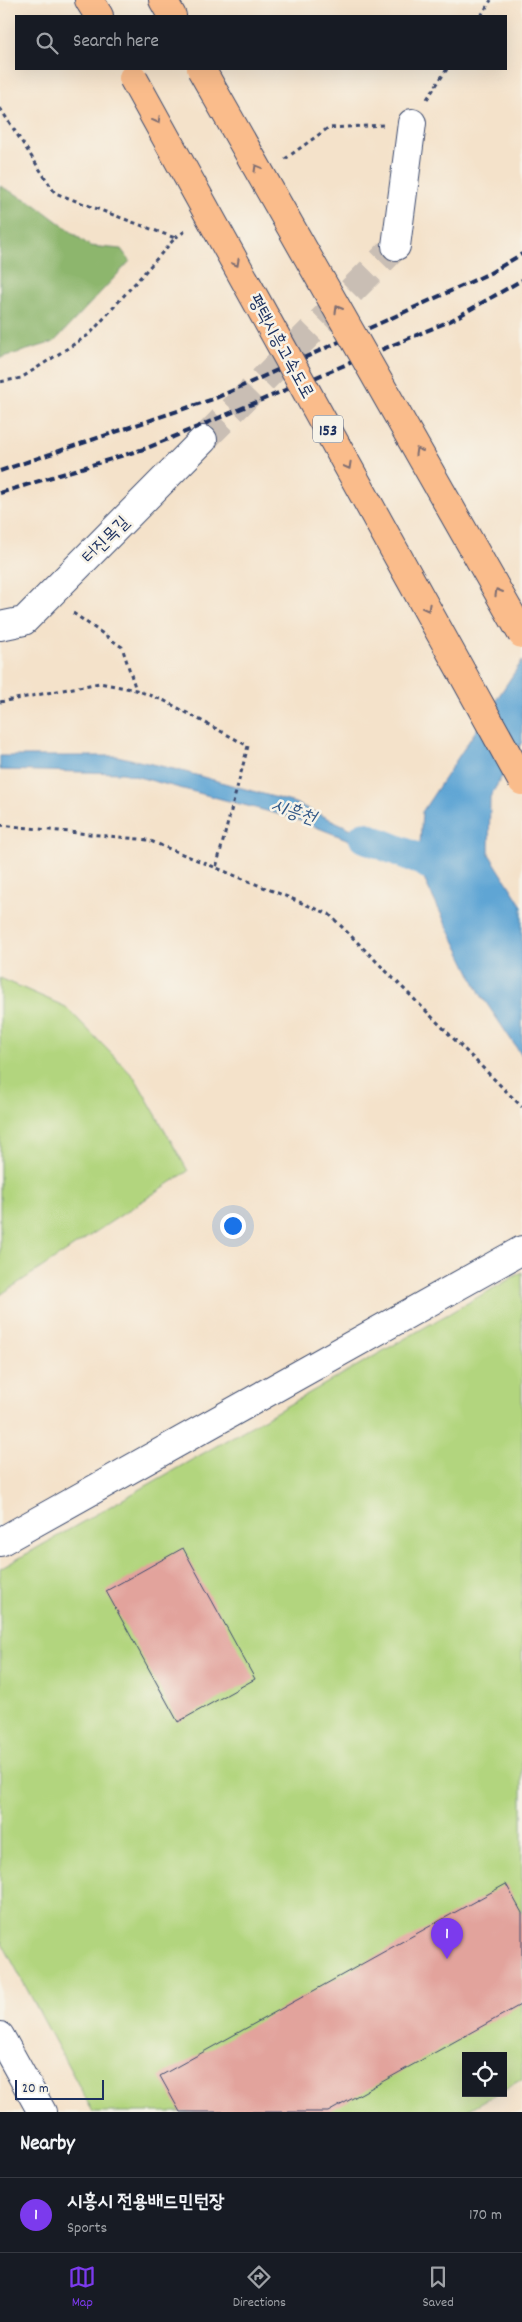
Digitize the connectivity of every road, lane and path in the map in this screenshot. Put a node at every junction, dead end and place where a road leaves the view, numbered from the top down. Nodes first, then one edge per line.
1 (89, 0) edge
2 (163, 0) edge
3 (491, 0) edge
4 (98, 15) edge
5 (171, 15) edge
6 (482, 15) edge
7 (202, 70) edge
8 (446, 70) edge
9 (131, 73) edge
10 (0, 108) edge
11 (412, 123) junction
12 (279, 163) dead end
13 (191, 226) dead end
14 (175, 238) junction
15 (396, 246) tunnel mouth
16 (0, 382) edge
17 (203, 440) tunnel mouth
18 (48, 596) junction
19 (0, 626) edge
20 (522, 634) edge
21 (136, 690) junction
22 (0, 702) edge
23 (522, 781) edge
24 (0, 825) edge
25 (216, 868) junction
26 (522, 1106) edge
27 (522, 1250) edge
28 (0, 1542) edge
29 (0, 2036) edge
30 (42, 2112) edge

1 - 4 highway
2 - 5 highway
3 - 6 path
20 -> 7 highway, bridge
8 - 11 path
9 -> 23 highway, 평택시흥고속도로 / 153, bridge
10 - 14 path
11 - 12 path
11 - 15 street
13 - 14 path
14 - 16 path
17 - 18 street, 터진목길
18 - 19 street, 터진목길
18 - 21 path
21 - 22 path
21 - 25 path
24 - 25 path
25 - 26 path
27 - 28 street
29 - 30 street

